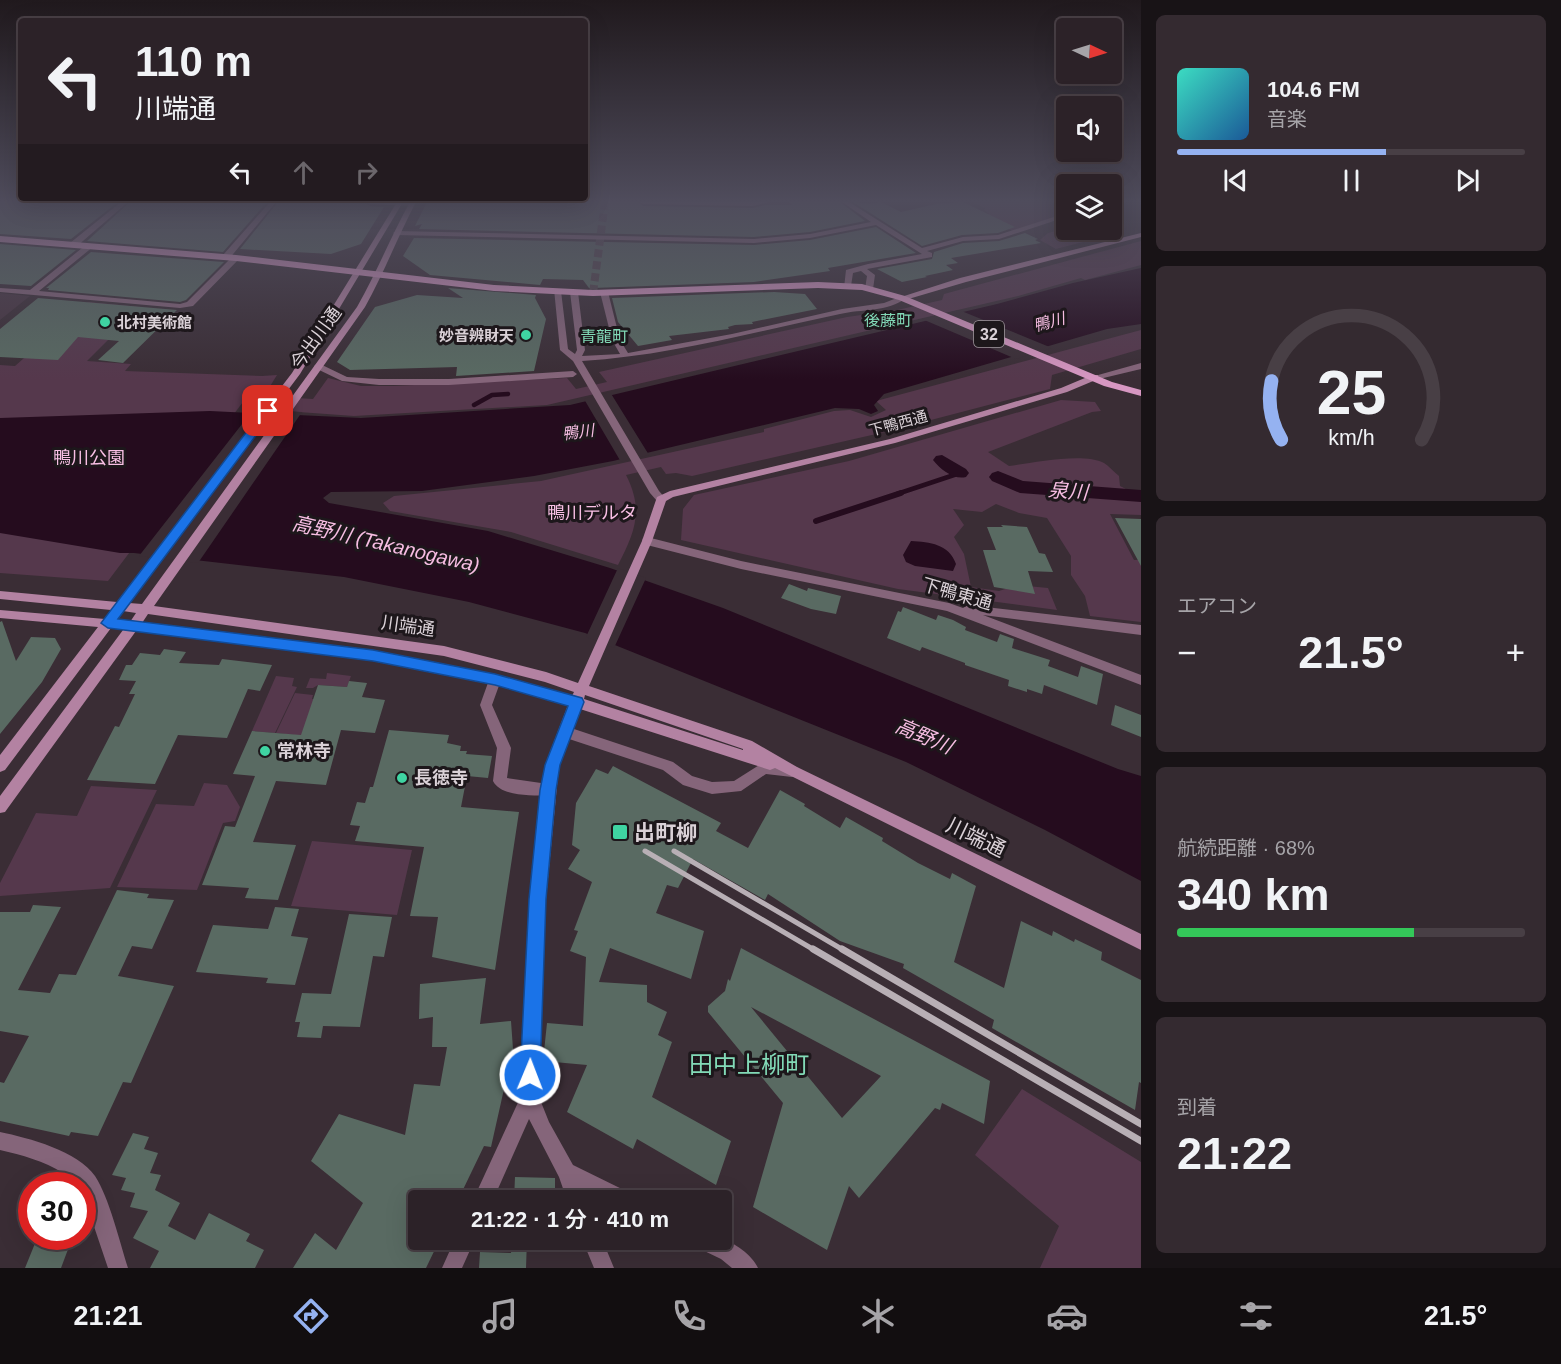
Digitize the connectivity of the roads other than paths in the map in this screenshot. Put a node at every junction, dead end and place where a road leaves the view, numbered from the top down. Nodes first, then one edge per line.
1 (71, 261) edge
2 (233, 261) edge
3 (262, 261) edge
4 (365, 261) edge
5 (385, 261) edge
6 (897, 261) edge
7 (1036, 261) edge
8 (863, 268) junction
9 (358, 273) junction
10 (379, 275) junction
11 (847, 285) junction
12 (869, 288) junction
13 (0, 290) edge
14 (557, 291) junction
15 (574, 292) junction
16 (604, 292) junction
17 (32, 293) junction
18 (902, 298) junction
19 (626, 356) junction
20 (576, 359) junction
21 (318, 366) junction
22 (1141, 366) edge
23 (573, 374) dead end
24 (1095, 377) junction
25 (1141, 384) edge
26 (1141, 393) edge
27 (662, 499) junction
28 (644, 546) junction
29 (0, 595) edge
30 (120, 607) junction
31 (949, 607) junction
32 (145, 609) junction
33 (0, 614) edge
34 (108, 623) junction
35 (132, 626) junction
36 (1141, 630) edge
37 (495, 680) junction
38 (1141, 680) edge
39 (581, 689) junction
40 (576, 702) junction
41 (565, 732) junction
42 (0, 766) edge
43 (792, 771) junction
44 (548, 790) junction
45 (0, 807) edge
46 (1141, 942) edge
47 (530, 1097) junction
48 (0, 1141) edge
49 (566, 1172) junction
50 (488, 1190) edge
51 (573, 1190) edge
52 (603, 1190) edge
53 (460, 1250) edge
54 (597, 1250) edge
55 (724, 1250) edge
56 (118, 1268) edge
57 (452, 1268) edge
58 (604, 1268) edge
59 (748, 1268) edge

1 - 17 street
2 - 17 street
3 - 9 main road, 32
4 - 9 street, 今出川通
5 - 10 street, 今出川通
6 - 8 street
7 - 18 street
8 - 11 street
8 - 12 street
9 - 10 main road, 32
9 - 30 street, 今出川通
10 - 14 main road, 32
10 - 21 street, 今出川通
11 - 12 main road, 32
11 - 16 main road, 32
12 - 18 main road, 32
13 - 17 street
14 - 15 main road, 32
14 - 20 street
15 - 16 main road, 32
15 - 20 street
16 - 19 street
18 - 19 street
18 - 24 main road, 32
19 - 20 street
20 - 27 street
21 - 23 street
21 - 32 street, 今出川通
22 - 24 street, 下鴨西通
24 - 25 main road, 32
24 - 26 main road, 32
24 - 27 street, 下鴨西通
27 - 28 street
28 - 31 street, 下鴨東通
28 - 39 street
29 - 30 street, 川端通
30 - 32 street, 川端通
30 - 34 street, 今出川通
31 - 36 street
31 - 38 street, 下鴨東通
32 - 35 street, 今出川通
32 - 39 street, 川端通
33 - 34 street, 川端通
34 - 35 street, 川端通
34 - 42 street, 今出川通
35 - 37 street, 川端通
35 - 45 street, 今出川通
37 - 40 street, 川端通
37 - 44 street
39 - 40 street
39 - 43 street, 川端通
40 - 41 street
40 - 43 street, 川端通
41 - 43 street
41 - 44 street
43 - 46 street, 川端通
44 - 47 street
47 - 49 street
47 - 50 street
48 - 56 street
49 - 51 street
49 - 52 street
53 - 57 street
54 - 58 street
55 - 59 street

